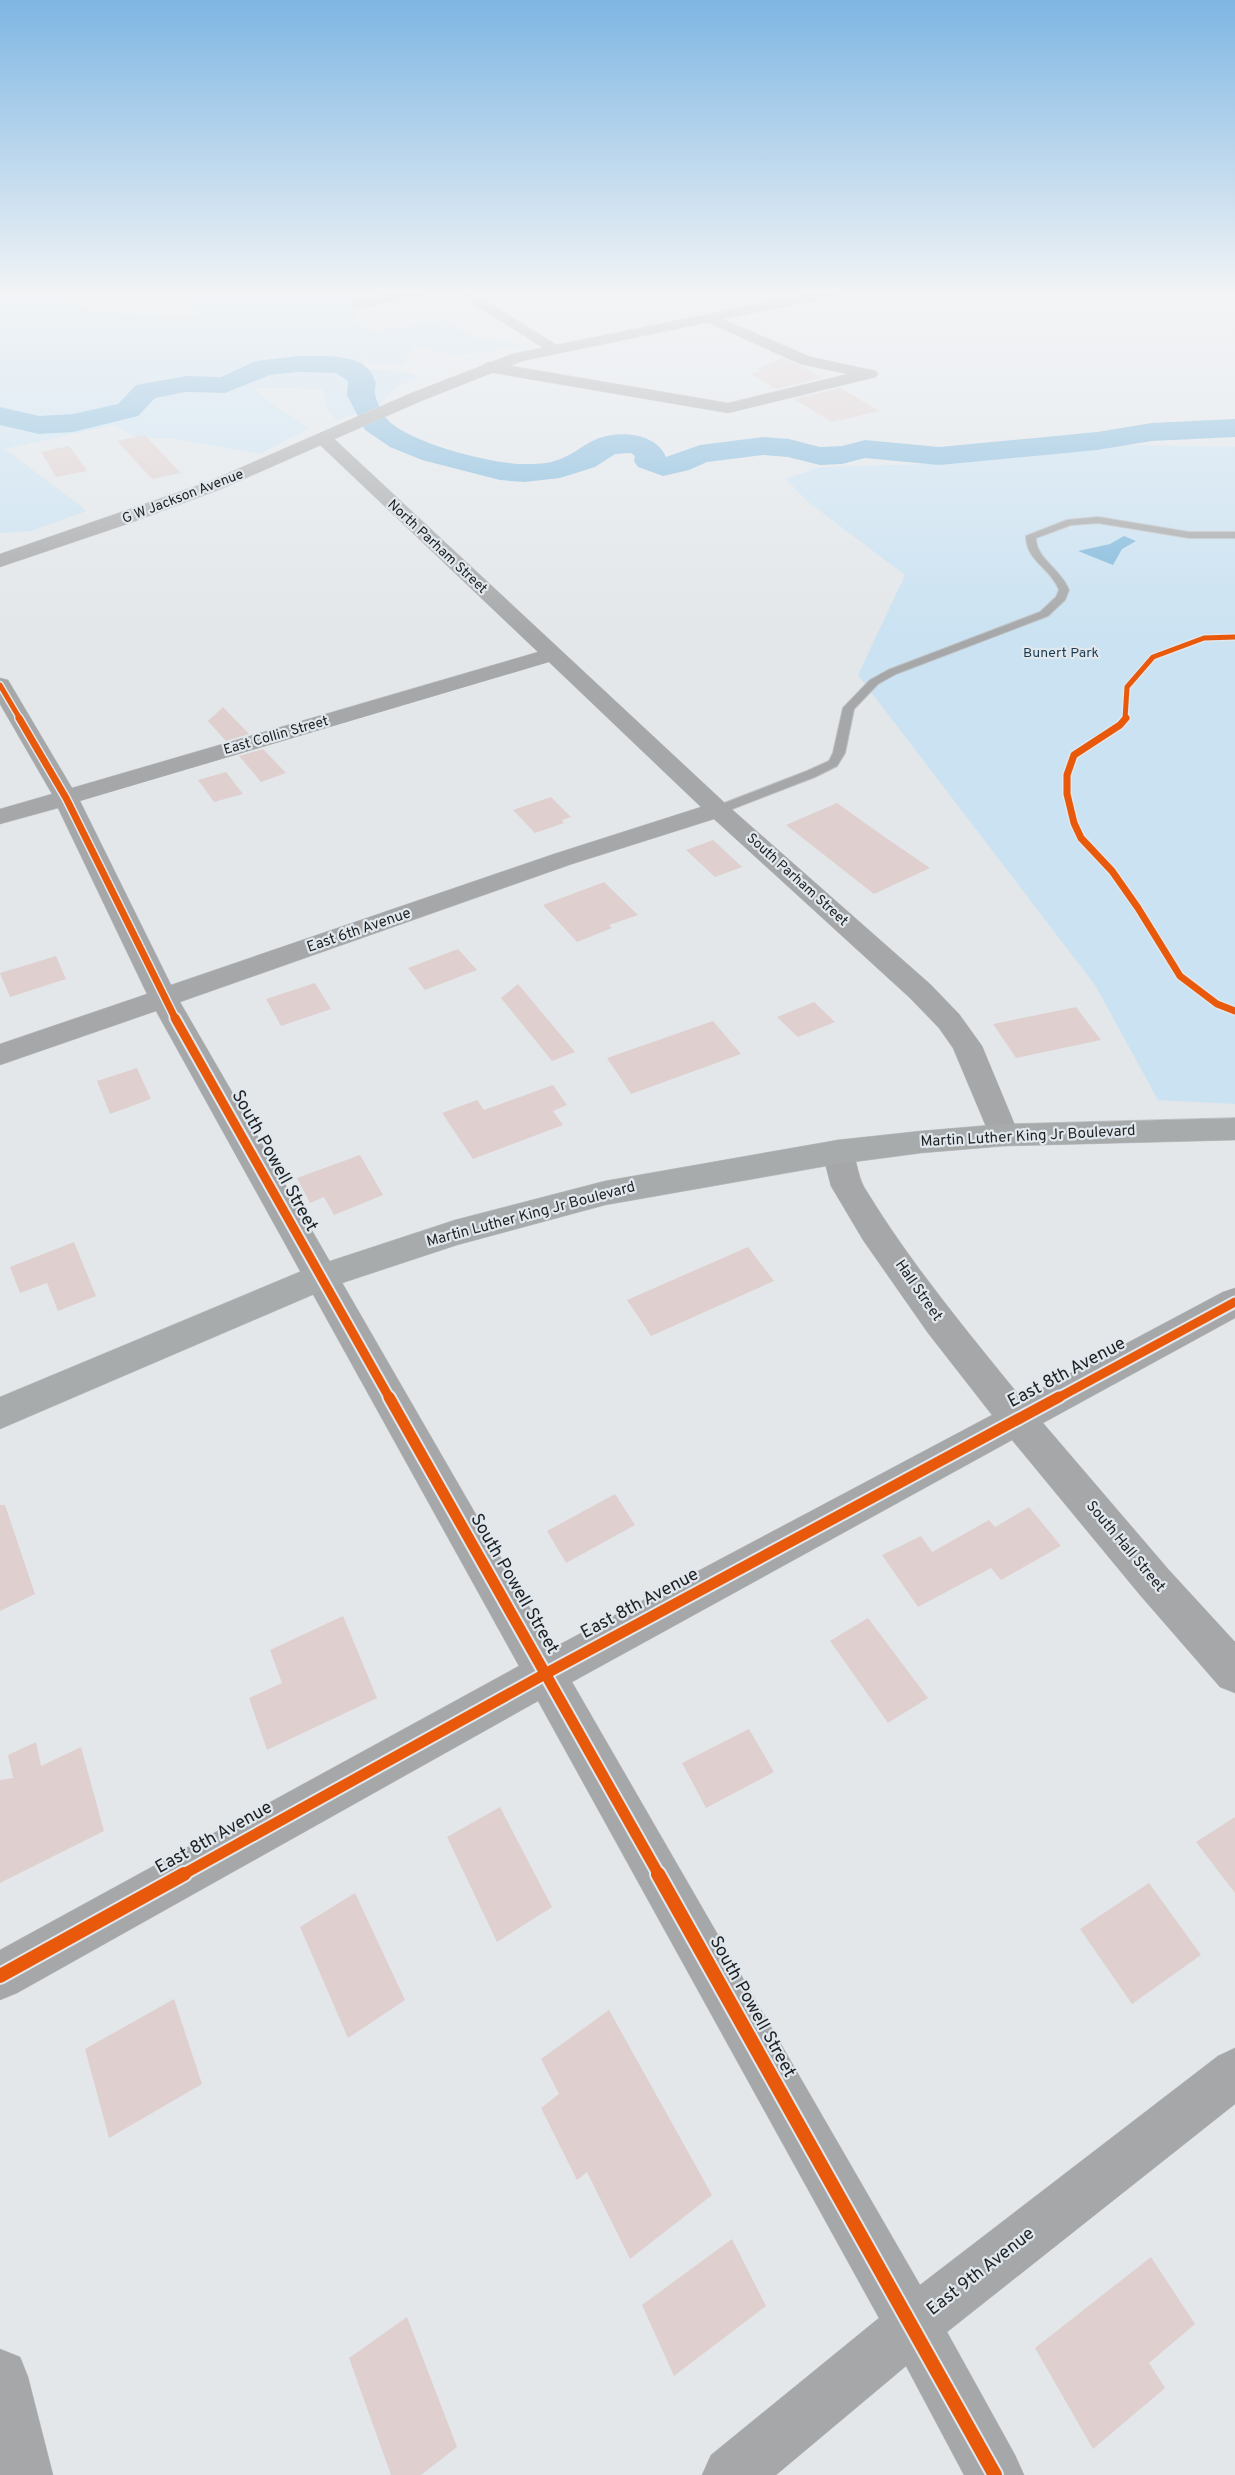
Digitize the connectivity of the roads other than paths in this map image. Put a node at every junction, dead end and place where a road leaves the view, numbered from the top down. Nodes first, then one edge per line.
1 (399, 406) edge
2 (713, 406) edge
3 (738, 406) edge
4 (326, 438) junction
5 (1235, 535) edge
6 (0, 561) edge
7 (551, 654) junction
8 (0, 685) edge
9 (66, 798) junction
10 (718, 810) junction
11 (0, 817) edge
12 (164, 999) junction
13 (0, 1055) edge
14 (1235, 1129) edge
15 (1004, 1135) junction
16 (838, 1152) junction
17 (321, 1277) junction
18 (1235, 1302) edge
19 (0, 1413) edge
20 (1017, 1419) junction
21 (1235, 1673) edge
22 (545, 1674) junction
23 (0, 1976) edge
24 (1235, 2073) edge
25 (913, 2325) junction
26 (0, 2377) edge
27 (24, 2475) edge
28 (731, 2475) edge
29 (995, 2475) edge

1 - 4 street, G W Jackson Avenue
2 - 3 street
4 - 6 street, G W Jackson Avenue
4 - 7 street, North Parham Street
5 - 10 lane
7 - 9 street, East Collin Street
7 - 10 street, South Parham Street
8 - 9 street, South Powell Street
9 - 11 street, East Collin Street
9 - 12 street, South Powell Street
10 - 12 street, East 6th Avenue
10 - 15 street, South Parham Street
12 - 13 street, East 6th Avenue
12 - 17 street, South Powell Street
14 - 15 main road, Martin Luther King Jr Boulevard
15 - 16 main road, Martin Luther King Jr Boulevard
16 - 17 main road, Martin Luther King Jr Boulevard
16 - 20 street, Hall Street
17 - 19 main road, Martin Luther King Jr Boulevard
17 - 22 street, South Powell Street
18 - 20 street, East 8th Avenue
20 - 21 street, South Hall Street
20 - 22 street, East 8th Avenue
22 - 23 street, East 8th Avenue
22 - 25 street, South Powell Street
24 - 25 street, East 9th Avenue
25 - 28 street, East 9th Avenue
25 - 29 street, South Powell Street
26 - 27 street

